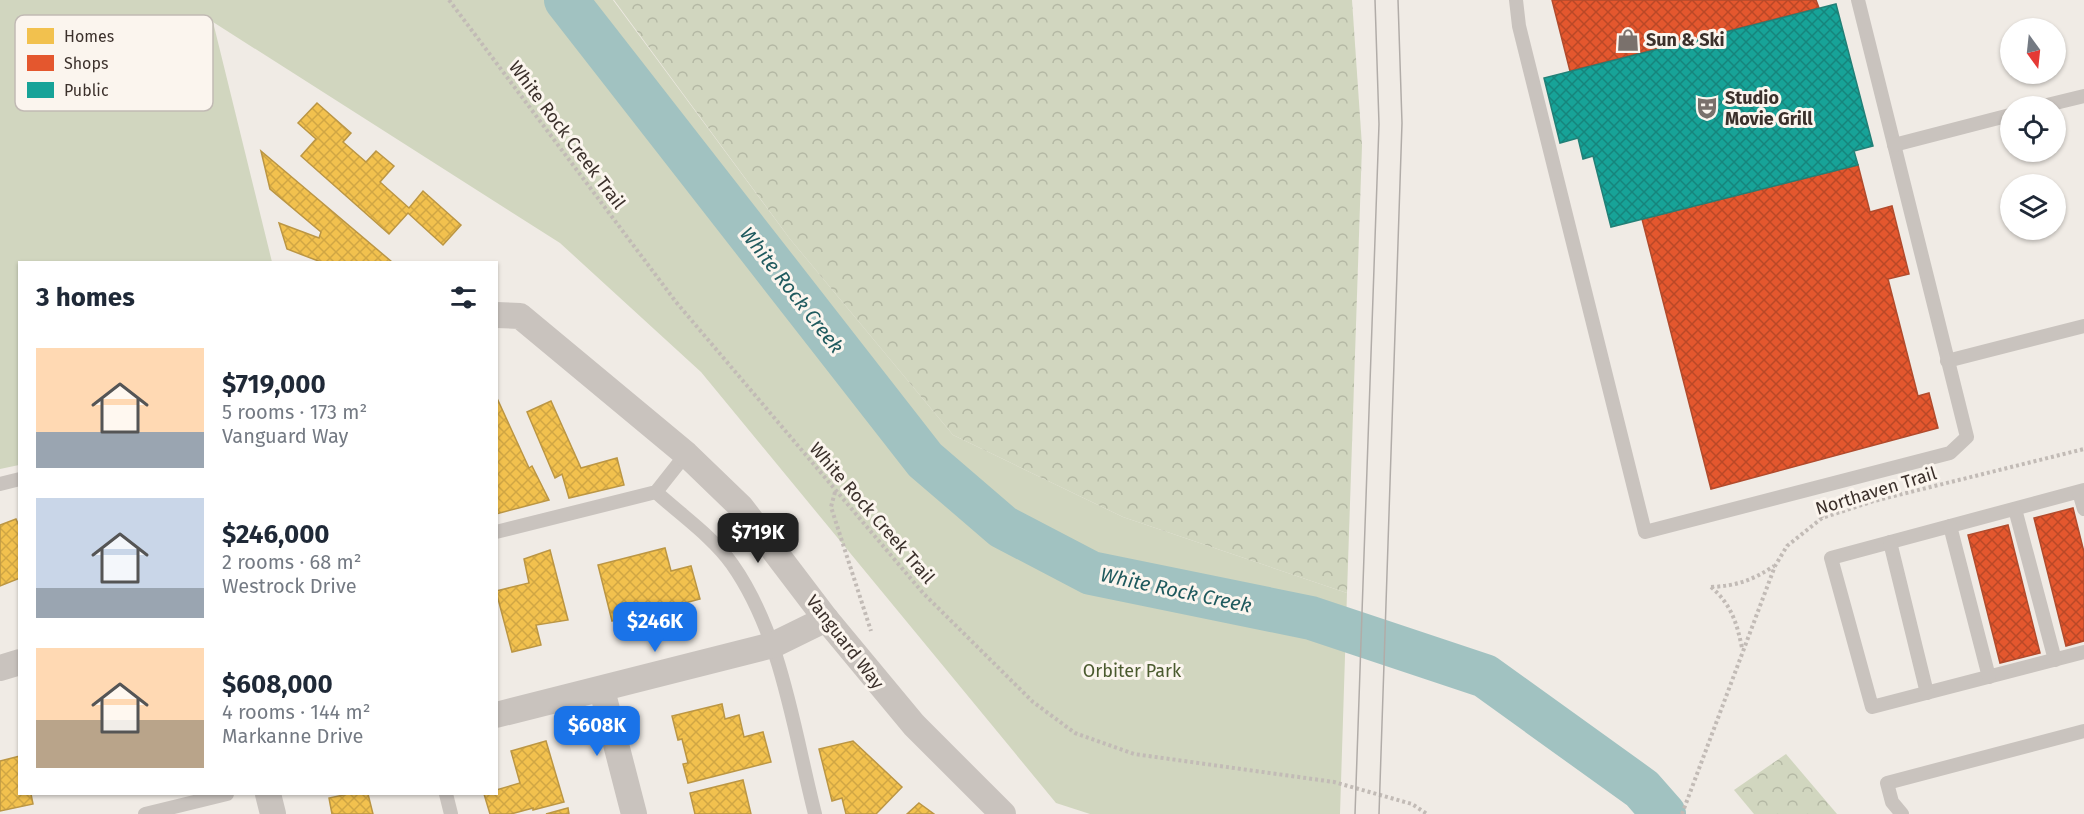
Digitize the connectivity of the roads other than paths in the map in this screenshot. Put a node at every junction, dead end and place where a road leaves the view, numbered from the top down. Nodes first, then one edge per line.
1 (1516, 0) edge
2 (1858, 0) edge
3 (2084, 96) edge
4 (2066, 100) edge
5 (2000, 118) edge
6 (1894, 145) junction
7 (498, 315) edge
8 (2084, 326) edge
9 (1947, 361) junction
10 (686, 454) junction
11 (18, 480) edge
12 (0, 484) edge
13 (2082, 491) edge
14 (656, 492) junction
15 (2015, 509) junction
16 (2084, 509) edge
17 (1950, 526) junction
18 (498, 532) edge
19 (1890, 542) junction
20 (826, 619) junction
21 (773, 645) junction
22 (2084, 652) edge
23 (2055, 660) junction
24 (18, 664) edge
25 (0, 668) edge
26 (1989, 676) junction
27 (602, 690) junction
28 (1927, 693) junction
29 (498, 715) edge
30 (2084, 731) edge
31 (223, 795) edge
32 (268, 795) edge
33 (446, 795) edge
34 (145, 814) edge
35 (273, 814) edge
36 (451, 814) edge
37 (634, 814) edge
38 (815, 814) edge
39 (1003, 814) edge
40 (1902, 814) edge

1 - 9 lane
2 - 6 lane
3 - 4 lane
5 - 6 lane
6 - 9 lane
7 - 10 street, Vanguard Way
8 - 9 lane
10 - 14 lane
10 - 20 street, Vanguard Way
11 - 12 lane
13 - 15 lane
13 - 16 lane
14 - 18 lane
14 - 21 lane
15 - 17 lane
15 - 23 lane
17 - 19 lane
17 - 26 lane
19 - 28 lane
19 - 28 lane
20 - 21 street
20 - 39 street, Vanguard Way
21 - 27 street
21 - 38 lane
22 - 23 lane
23 - 26 lane
24 - 25 street
26 - 28 lane
27 - 29 street
27 - 37 street
30 - 40 lane
31 - 34 lane
32 - 35 street
33 - 36 lane

